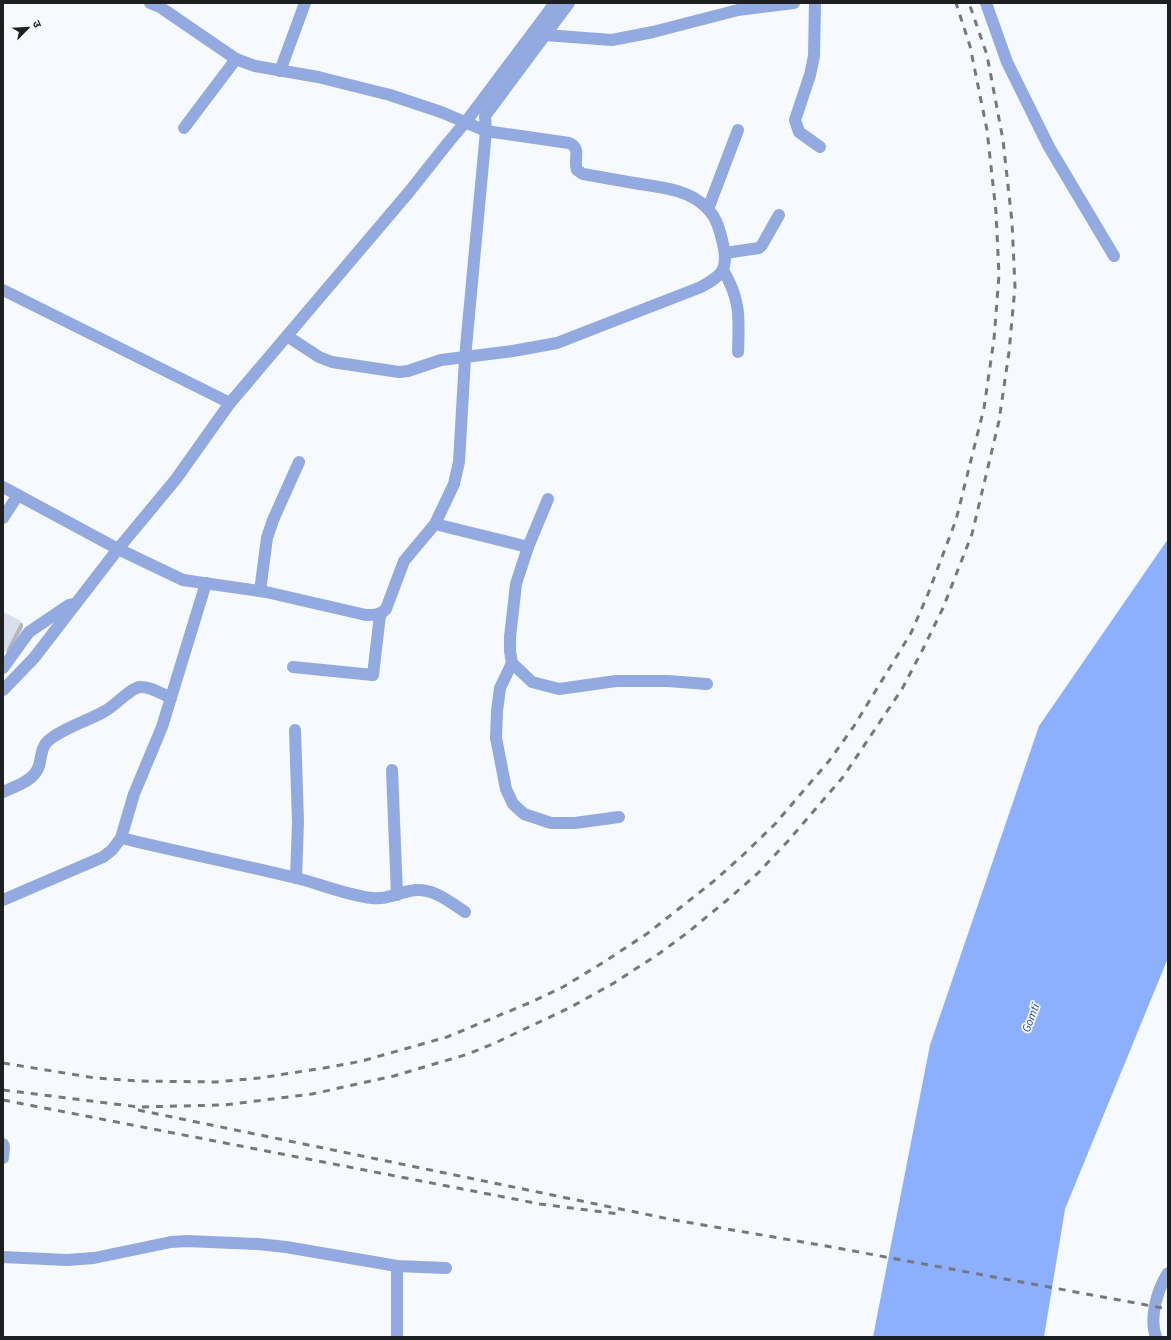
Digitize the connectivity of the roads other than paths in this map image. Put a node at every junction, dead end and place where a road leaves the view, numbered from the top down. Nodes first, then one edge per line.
1 (150, 3) edge
2 (305, 3) edge
3 (555, 3) edge
4 (569, 3) edge
5 (794, 3) edge
6 (815, 3) edge
7 (986, 3) edge
8 (545, 35) junction
9 (236, 59) junction
10 (280, 71) junction
11 (184, 128) dead end
12 (738, 130) dead end
13 (486, 131) junction
14 (820, 147) dead end
15 (708, 209) junction
16 (779, 214) dead end
17 (725, 253) junction
18 (1114, 256) dead end
19 (724, 270) junction
20 (3, 290) edge
21 (287, 336) junction
22 (738, 352) dead end
23 (464, 358) junction
24 (230, 404) junction
25 (299, 462) dead end
26 (3, 487) edge
27 (18, 495) junction
28 (548, 499) dead end
29 (3, 518) edge
30 (434, 524) junction
31 (528, 547) junction
32 (118, 549) junction
33 (206, 583) junction
34 (260, 591) junction
35 (77, 602) junction
36 (382, 613) junction
37 (512, 663) junction
38 (293, 667) dead end
39 (3, 668) edge
40 (707, 684) dead end
41 (3, 690) edge
42 (171, 698) junction
43 (295, 730) dead end
44 (392, 770) dead end
45 (3, 792) edge
46 (619, 817) dead end
47 (121, 838) junction
48 (296, 878) junction
49 (397, 895) junction
50 (3, 900) edge
51 (466, 912) dead end
52 (3, 1144) edge
53 (3, 1158) edge
54 (3, 1257) edge
55 (397, 1266) junction
56 (446, 1268) dead end
57 (1168, 1273) edge
58 (397, 1337) edge
59 (1156, 1337) edge

1 - 9 street
2 - 10 street
3 - 21 street, bridge
4 - 8 street
5 - 8 street
6 - 14 street
7 - 18 street
8 - 13 street
9 - 10 street
9 - 11 street
10 - 13 street
12 - 15 street
13 - 15 street
13 - 23 street
15 - 17 street
16 - 17 street
17 - 19 street
19 - 22 street
19 - 23 street
20 - 24 street
21 - 23 street
21 - 24 street
23 - 30 street
24 - 32 street
25 - 34 street
26 - 27 street
27 - 29 street
27 - 32 street
28 - 31 street
30 - 31 street
30 - 36 street
31 - 37 street
32 - 33 street
32 - 35 street
33 - 34 street
33 - 42 street
34 - 36 street
35 - 39 street
35 - 41 street
36 - 38 street
37 - 40 street
37 - 46 street
42 - 45 street
42 - 47 street
43 - 48 street
44 - 49 street
47 - 48 street
47 - 50 street
48 - 49 street
49 - 51 street
52 - 53 street
54 - 55 street
55 - 56 street
55 - 58 street
57 - 59 street

